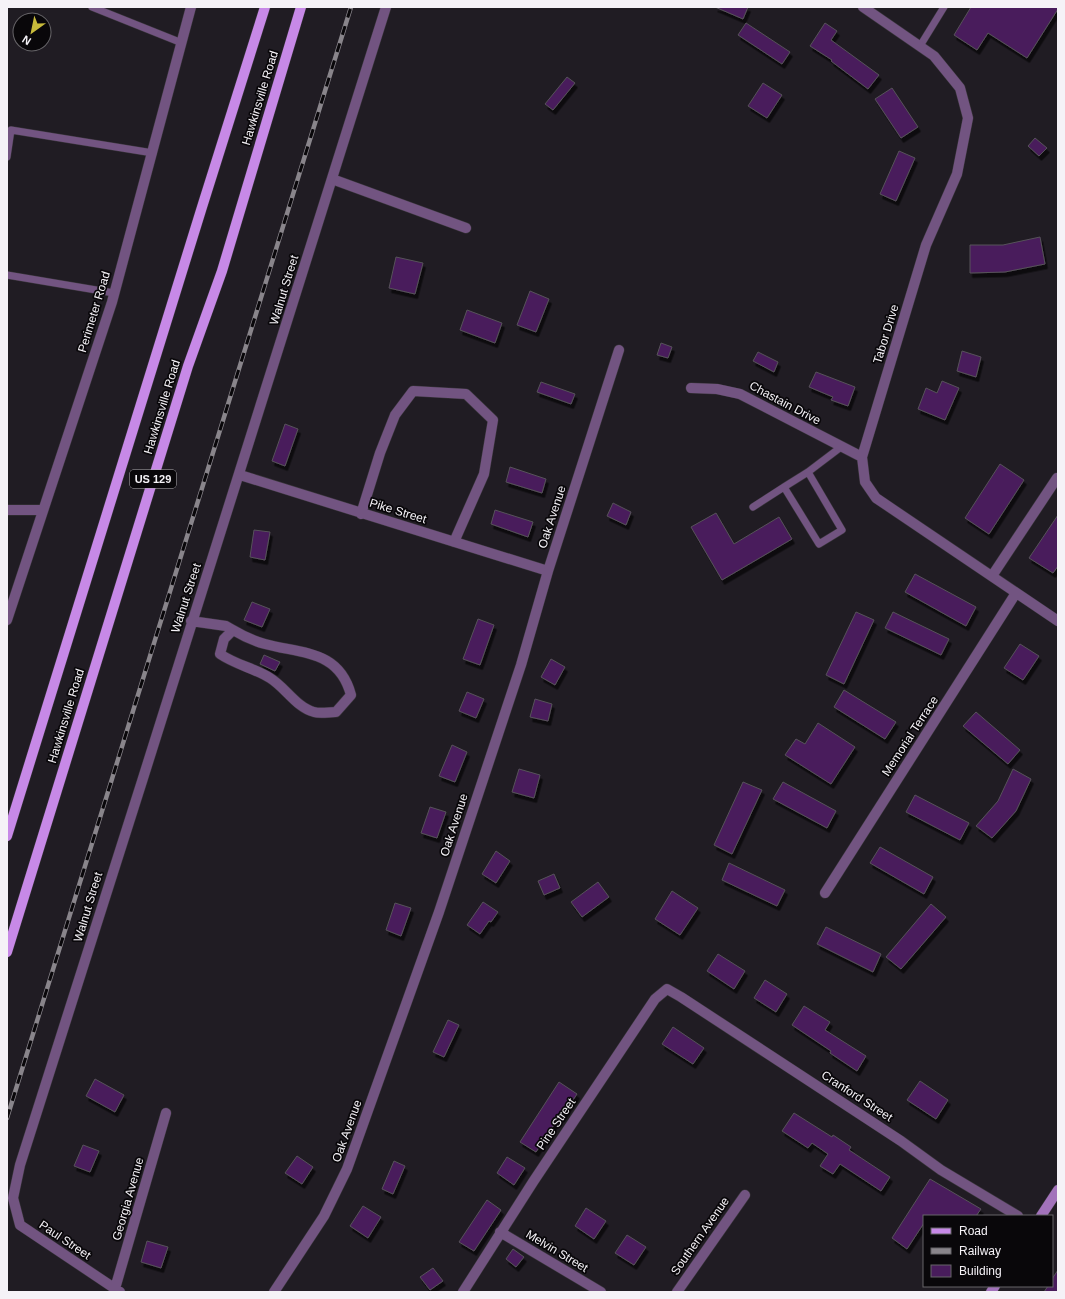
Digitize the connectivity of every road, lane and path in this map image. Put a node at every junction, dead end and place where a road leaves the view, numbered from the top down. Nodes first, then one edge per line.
1 (92, 7) edge
2 (191, 7) edge
3 (265, 7) edge
4 (301, 7) edge
5 (386, 7) edge
6 (863, 7) edge
7 (944, 7) edge
8 (182, 43) junction
9 (920, 46) junction
10 (153, 153) junction
11 (7, 157) edge
12 (332, 179) junction
13 (466, 228) dead end
14 (7, 275) edge
15 (114, 293) junction
16 (619, 350) dead end
17 (691, 388) dead end
18 (841, 447) junction
19 (862, 457) junction
20 (808, 472) junction
21 (240, 475) junction
22 (1057, 478) dead end
23 (784, 487) junction
24 (753, 507) dead end
25 (7, 510) edge
26 (43, 510) junction
27 (361, 514) junction
28 (454, 542) junction
29 (548, 572) junction
30 (992, 576) junction
31 (1016, 593) junction
32 (7, 620) edge
33 (191, 621) junction
34 (1058, 621) edge
35 (233, 630) junction
36 (7, 836) edge
37 (825, 893) dead end
38 (7, 952) edge
39 (681, 997) joint
40 (166, 1113) dead end
41 (1058, 1190) edge
42 (745, 1195) dead end
43 (13, 1198) joint
44 (1016, 1215) edge
45 (1042, 1215) edge
46 (500, 1232) junction
47 (116, 1291) edge
48 (274, 1292) edge
49 (463, 1292) edge
50 (601, 1292) edge
51 (677, 1292) edge

1 - 8 lane
2 - 8 street, Perimeter Road
3 - 36 main road, Hawkinsville Road / US 129
4 - 38 main road, Hawkinsville Road / US 129
5 - 12 street, Walnut Street
6 - 9 street, Tabor Drive
7 - 9 lane
8 - 10 street, Perimeter Road
9 - 19 street, Tabor Drive
10 - 11 lane
10 - 15 street, Perimeter Road
12 - 13 street
12 - 21 street, Walnut Street
14 - 15 lane
15 - 26 street, Perimeter Road
16 - 29 street, Oak Avenue
17 - 18 street, Chastain Drive
18 - 19 street, Chastain Drive
18 - 20 lane
19 - 30 street, Tabor Drive
20 - 23 lane
20 - 23 lane
21 - 27 street, Pike Street
21 - 33 street, Walnut Street
22 - 30 street
23 - 24 lane
25 - 26 street
26 - 32 street, Perimeter Road
27 - 28 street, Pike Street
27 - 28 street
28 - 29 street, Pike Street
29 - 48 street, Oak Avenue
30 - 31 street, Tabor Drive
31 - 34 street, Tabor Drive
31 - 37 street, Memorial Terrace
33 - 35 street
33 - 43 street, Walnut Street
35 - 35 street
39 - 44 street, Cranford Street
39 - 46 street, Pine Street
40 - 47 street, Georgia Avenue
41 - 45 main road
42 - 51 street, Southern Avenue
43 - 47 street, Paul Street
46 - 49 street, Pine Street
46 - 50 street, Melvin Street

